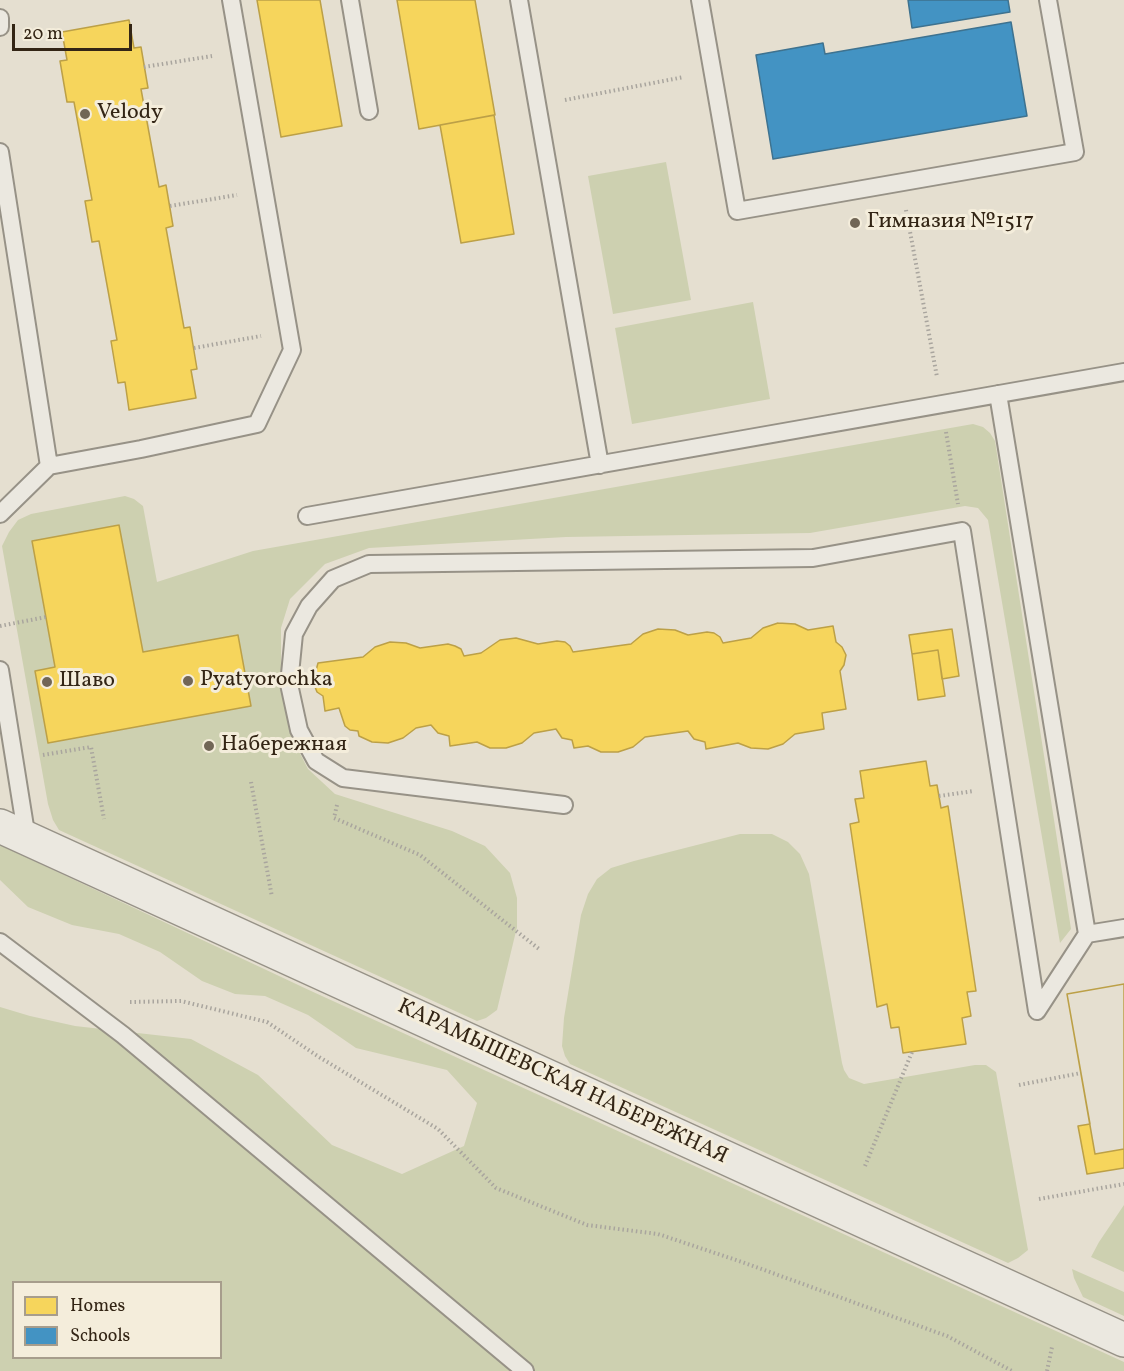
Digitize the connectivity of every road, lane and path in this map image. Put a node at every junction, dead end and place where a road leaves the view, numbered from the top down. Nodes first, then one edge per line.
1 (231, 0) edge
2 (350, 0) edge
3 (519, 0) edge
4 (700, 0) edge
5 (1048, 0) edge
6 (0, 18) edge
7 (0, 27) edge
8 (240, 51) junction
9 (144, 67) dead end
10 (713, 72) junction
11 (537, 105) junction
12 (369, 111) dead end
13 (0, 152) edge
14 (900, 182) junction
15 (265, 190) junction
16 (170, 206) dead end
17 (289, 331) junction
18 (194, 348) dead end
19 (1124, 372) edge
20 (998, 394) junction
21 (941, 405) junction
22 (600, 465) junction
23 (49, 466) junction
24 (0, 514) edge
25 (307, 516) dead end
26 (962, 531) junction
27 (46, 617) dead end
28 (0, 626) edge
29 (0, 670) edge
30 (14, 760) junction
31 (343, 778) junction
32 (251, 782) dead end
33 (564, 805) dead end
34 (104, 819) dead end
35 (13, 832) edge
36 (272, 897) dead end
37 (1124, 928) edge
38 (1087, 934) junction
39 (0, 942) edge
40 (539, 949) dead end
41 (86, 1005) junction
42 (912, 1052) dead end
43 (1081, 1072) dead end
44 (1019, 1085) dead end
45 (865, 1166) dead end
46 (1124, 1184) edge
47 (1039, 1199) dead end
48 (1124, 1340) edge
49 (525, 1371) edge
50 (1012, 1371) edge

1 - 8 lane
2 - 12 lane
3 - 11 lane
4 - 10 lane
5 - 14 lane
6 - 7 lane
8 - 9 path
8 - 15 lane
10 - 11 path
10 - 14 lane
11 - 22 lane
13 - 23 lane
14 - 21 path
15 - 16 path
15 - 17 lane
17 - 18 path
17 - 23 lane
19 - 20 lane
20 - 21 lane
20 - 38 lane
21 - 22 lane
21 - 26 path
22 - 25 lane
23 - 24 lane
26 - 31 lane
26 - 38 lane
27 - 28 path
29 - 30 lane
30 - 34 path
30 - 35 lane
31 - 33 lane
31 - 40 path
32 - 36 path
35 - 48 street, КАРАМЫШЕВСКАЯ НАБЕРЕЖНАЯ
37 - 38 lane
39 - 41 lane
41 - 49 lane
41 - 50 path
42 - 45 path
43 - 44 path
46 - 47 path

